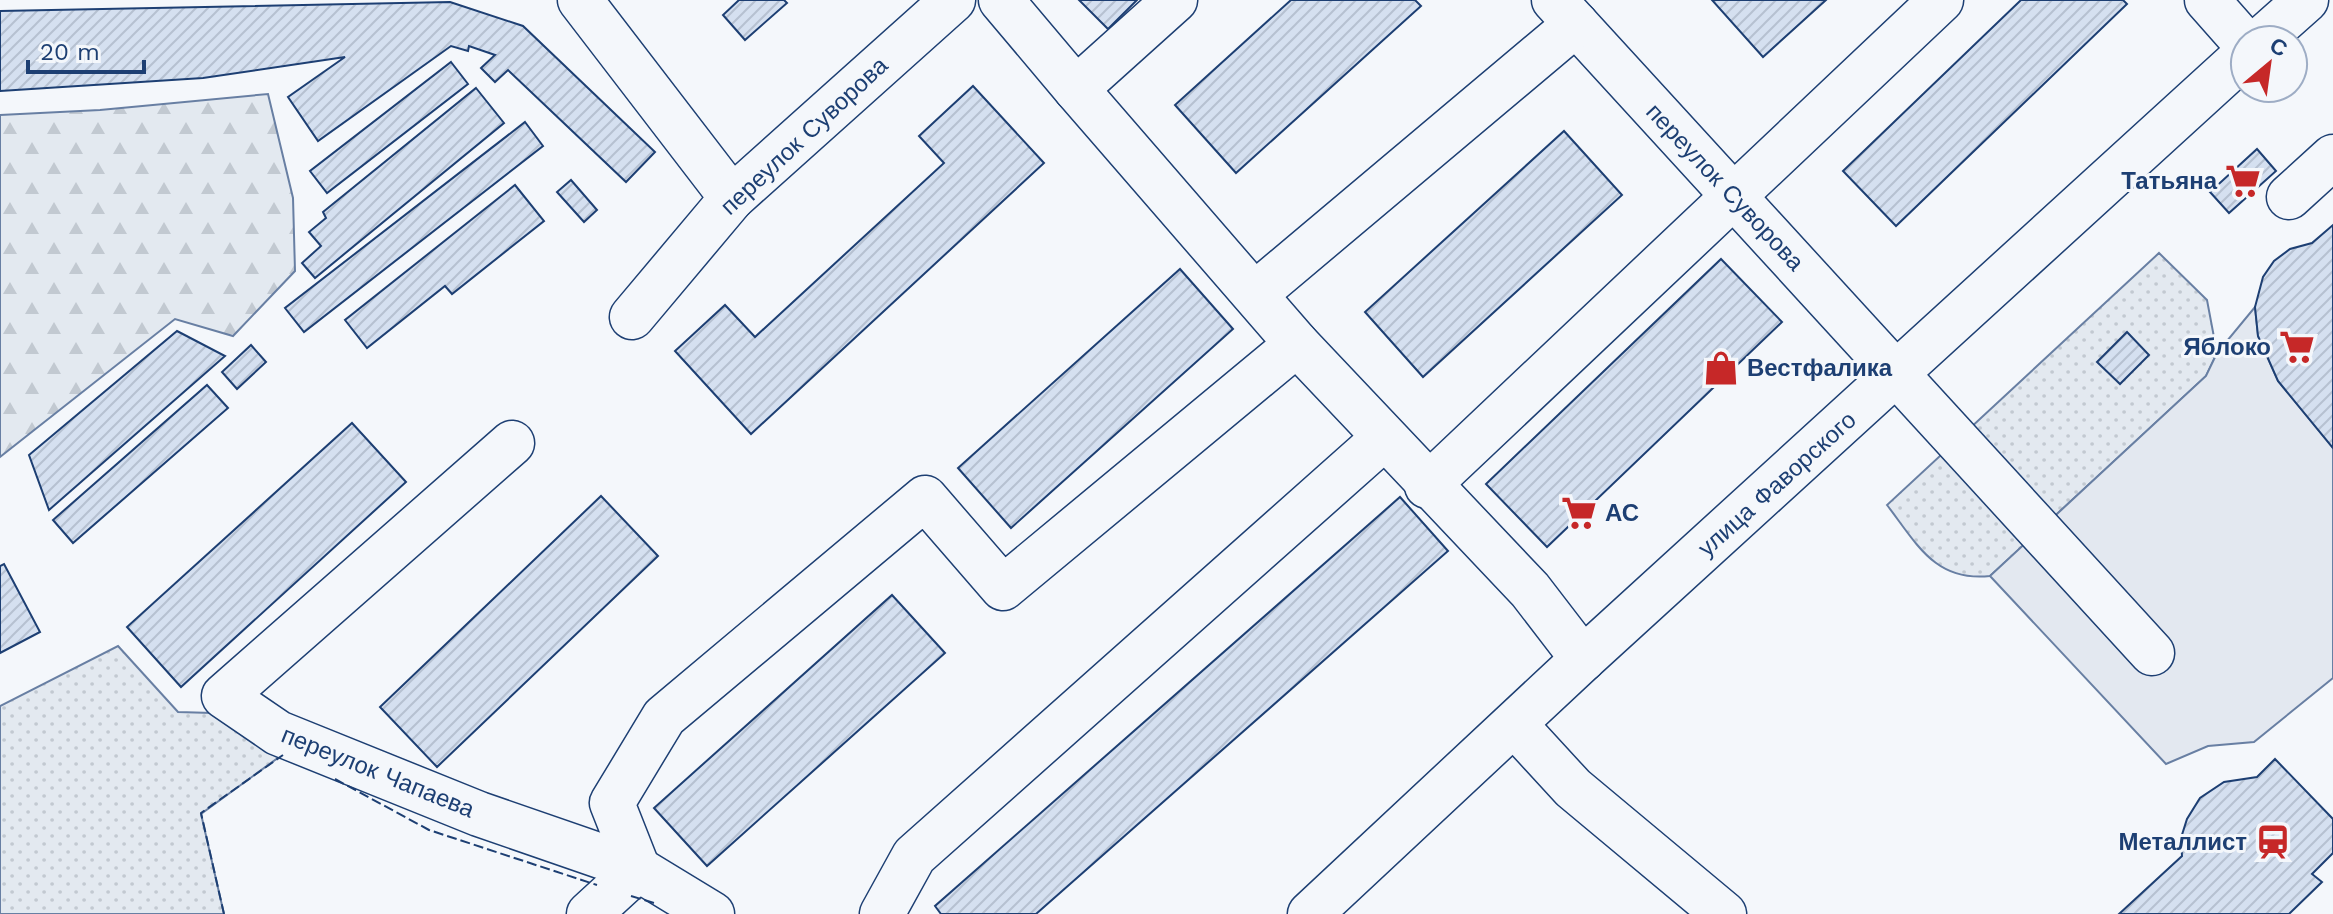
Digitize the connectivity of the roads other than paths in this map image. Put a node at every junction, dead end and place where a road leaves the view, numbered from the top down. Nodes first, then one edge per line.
1 (580, 0) edge
2 (953, 0) edge
3 (1001, 0) edge
4 (1175, 0) edge
5 (1941, 0) edge
6 (2207, 0) edge
7 (2306, 0) edge
8 (1565, 12) edge
9 (2279, 24) edge
10 (2229, 25) edge
11 (2229, 70) edge
12 (1076, 89) junction
13 (2333, 157) edge
14 (2289, 197) dead end
15 (732, 198) junction
16 (1734, 198) junction
17 (1255, 294) junction
18 (632, 317) dead end
19 (1297, 344) junction
20 (1898, 374) junction
21 (1384, 438) junction
22 (512, 443) dead end
23 (1427, 486) junction
24 (2152, 653) dead end
25 (1583, 659) junction
26 (1515, 725) junction
27 (638, 869) junction
28 (589, 914) edge
29 (712, 914) edge
30 (882, 914) edge
31 (1310, 914) edge
32 (1724, 914) edge

1 - 15 street
2 - 15 street, переулок Суворова
3 - 12 street
4 - 12 street
5 - 16 street
6 - 10 street
7 - 9 street
8 - 16 street, переулок Суворова
8 - 17 street
11 - 20 street, улица Фаворского
12 - 17 street
13 - 14 street
15 - 18 street, переулок Суворова
16 - 20 street, переулок Суворова
16 - 23 street
17 - 19 street
19 - 21 street
19 - 27 street
20 - 24 street, переулок Суворова
20 - 25 street, улица Фаворского
21 - 23 street
21 - 30 street
22 - 27 street, переулок Чапаева
23 - 25 street
25 - 26 street, улица Фаворского
26 - 31 street, улица Фаворского
26 - 32 street
27 - 28 street
27 - 29 street, переулок Чапаева

